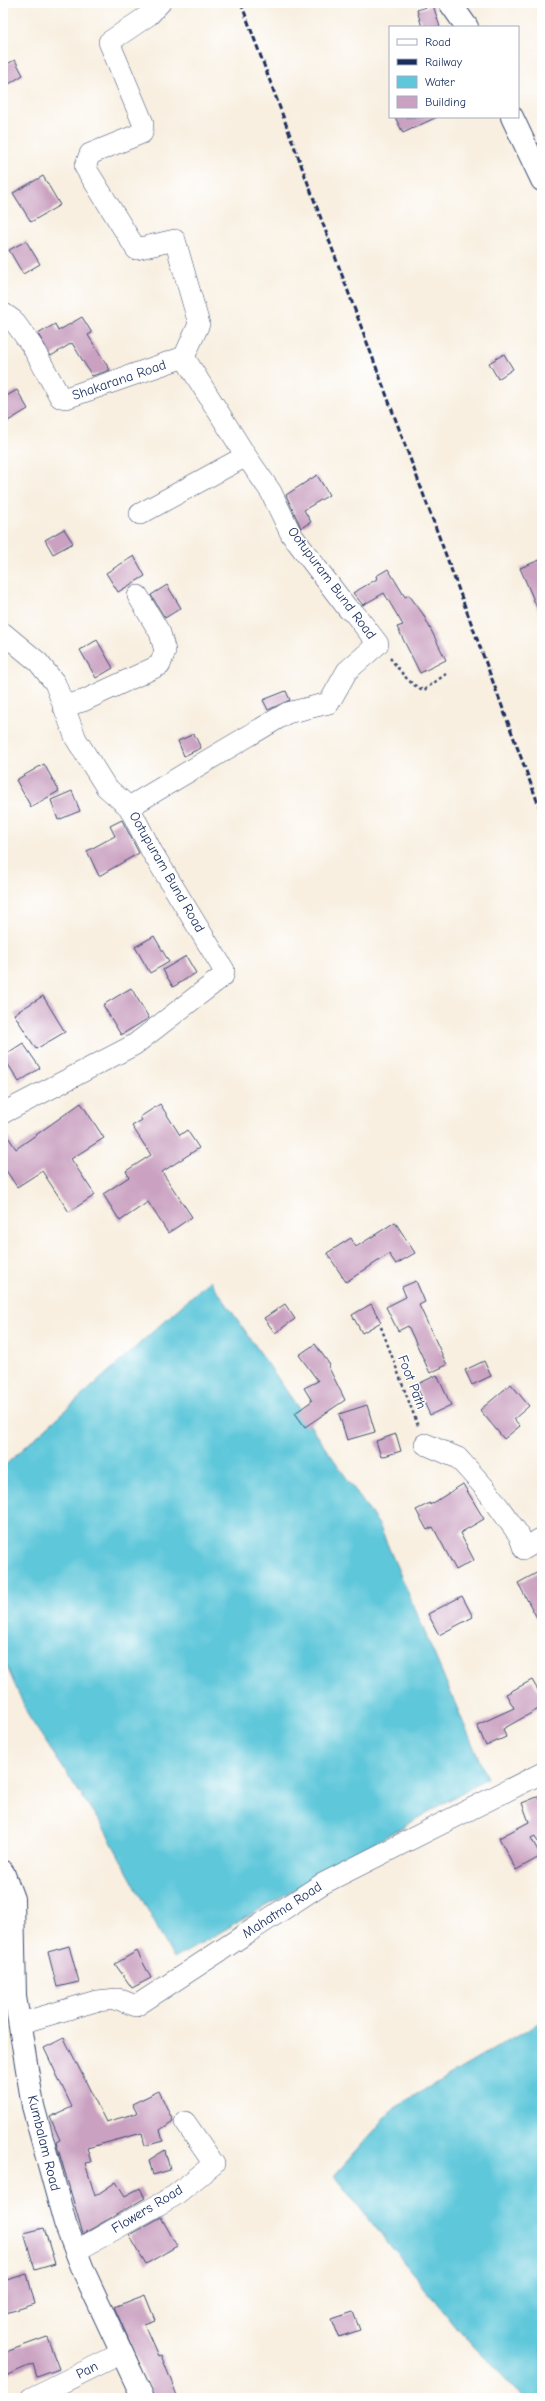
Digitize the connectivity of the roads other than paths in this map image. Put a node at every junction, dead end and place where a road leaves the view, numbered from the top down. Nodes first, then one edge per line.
1 (160, 3) edge
2 (450, 3) edge
3 (466, 26) edge
4 (512, 118) edge
5 (542, 180) edge
6 (3, 313) edge
7 (184, 358) junction
8 (246, 456) junction
9 (140, 514) dead end
10 (138, 596) dead end
11 (3, 633) edge
12 (63, 706) junction
13 (129, 808) junction
14 (3, 1113) edge
15 (425, 1444) road end
16 (542, 1538) edge
17 (542, 1773) edge
18 (4, 1879) edge
19 (21, 2023) junction
20 (185, 2122) dead end
21 (76, 2251) junction
22 (122, 2353) junction
23 (31, 2398) edge
24 (143, 2398) edge

1 - 7 street
2 - 3 main road
4 - 5 main road
6 - 7 street, Shakarana Road
7 - 8 street, Ootupuram Bund Road
8 - 9 street
8 - 13 street, Ootupuram Bund Road
10 - 12 street
11 - 12 street
12 - 13 street
13 - 14 street, Ootupuram Bund Road
15 - 16 street
17 - 19 street, Mahatma Road
18 - 19 main road, Kumbalam Road
19 - 21 main road, Kumbalam Road
20 - 21 street, Flowers Road
21 - 22 main road, Kumbalam Road
22 - 23 street, Pan
22 - 24 main road, Kumbalam Road

